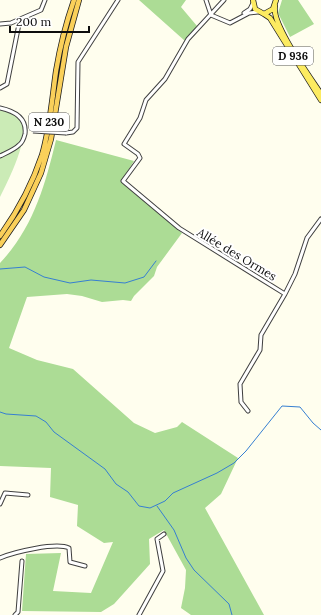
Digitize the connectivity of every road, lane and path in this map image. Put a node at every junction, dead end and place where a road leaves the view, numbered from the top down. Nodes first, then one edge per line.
1 (45, 0) edge
2 (74, 0) edge
3 (80, 0) edge
4 (118, 0) edge
5 (206, 0) edge
6 (224, 0) edge
7 (276, 0) edge
8 (253, 1) edge
9 (275, 6) junction
10 (258, 12) junction
11 (264, 14) junction
12 (211, 15) junction
13 (20, 19) junction
14 (225, 21) junction
15 (0, 24) edge
16 (0, 88) edge
17 (321, 94) edge
18 (321, 100) edge
19 (0, 108) edge
20 (25, 131) junction
21 (0, 156) edge
22 (321, 219) edge
23 (0, 236) edge
24 (0, 245) edge
25 (285, 294) junction
26 (248, 410) dead end
27 (28, 495) dead end
28 (0, 504) edge
29 (164, 534) dead end
30 (0, 558) edge
31 (22, 561) dead end
32 (85, 566) dead end
33 (15, 615) edge
34 (139, 615) edge

1 - 13 street
2 - 23 highway, N 230
3 - 24 highway, N 230
4 - 20 street, bridge
5 - 12 street
6 - 12 street
7 - 9 main road
8 - 10 main road
8 - 14 street
9 - 11 main road
9 - 17 main road, D 936
10 - 11 main road
10 - 14 street
11 - 18 main road, D 936
12 - 14 street
12 - 25 street, Allée des Ormes
13 - 15 street
13 - 16 street
19 - 20 street
20 - 21 street
22 - 25 street
25 - 26 street
27 - 28 street
29 - 34 street
30 - 32 street
31 - 33 street

